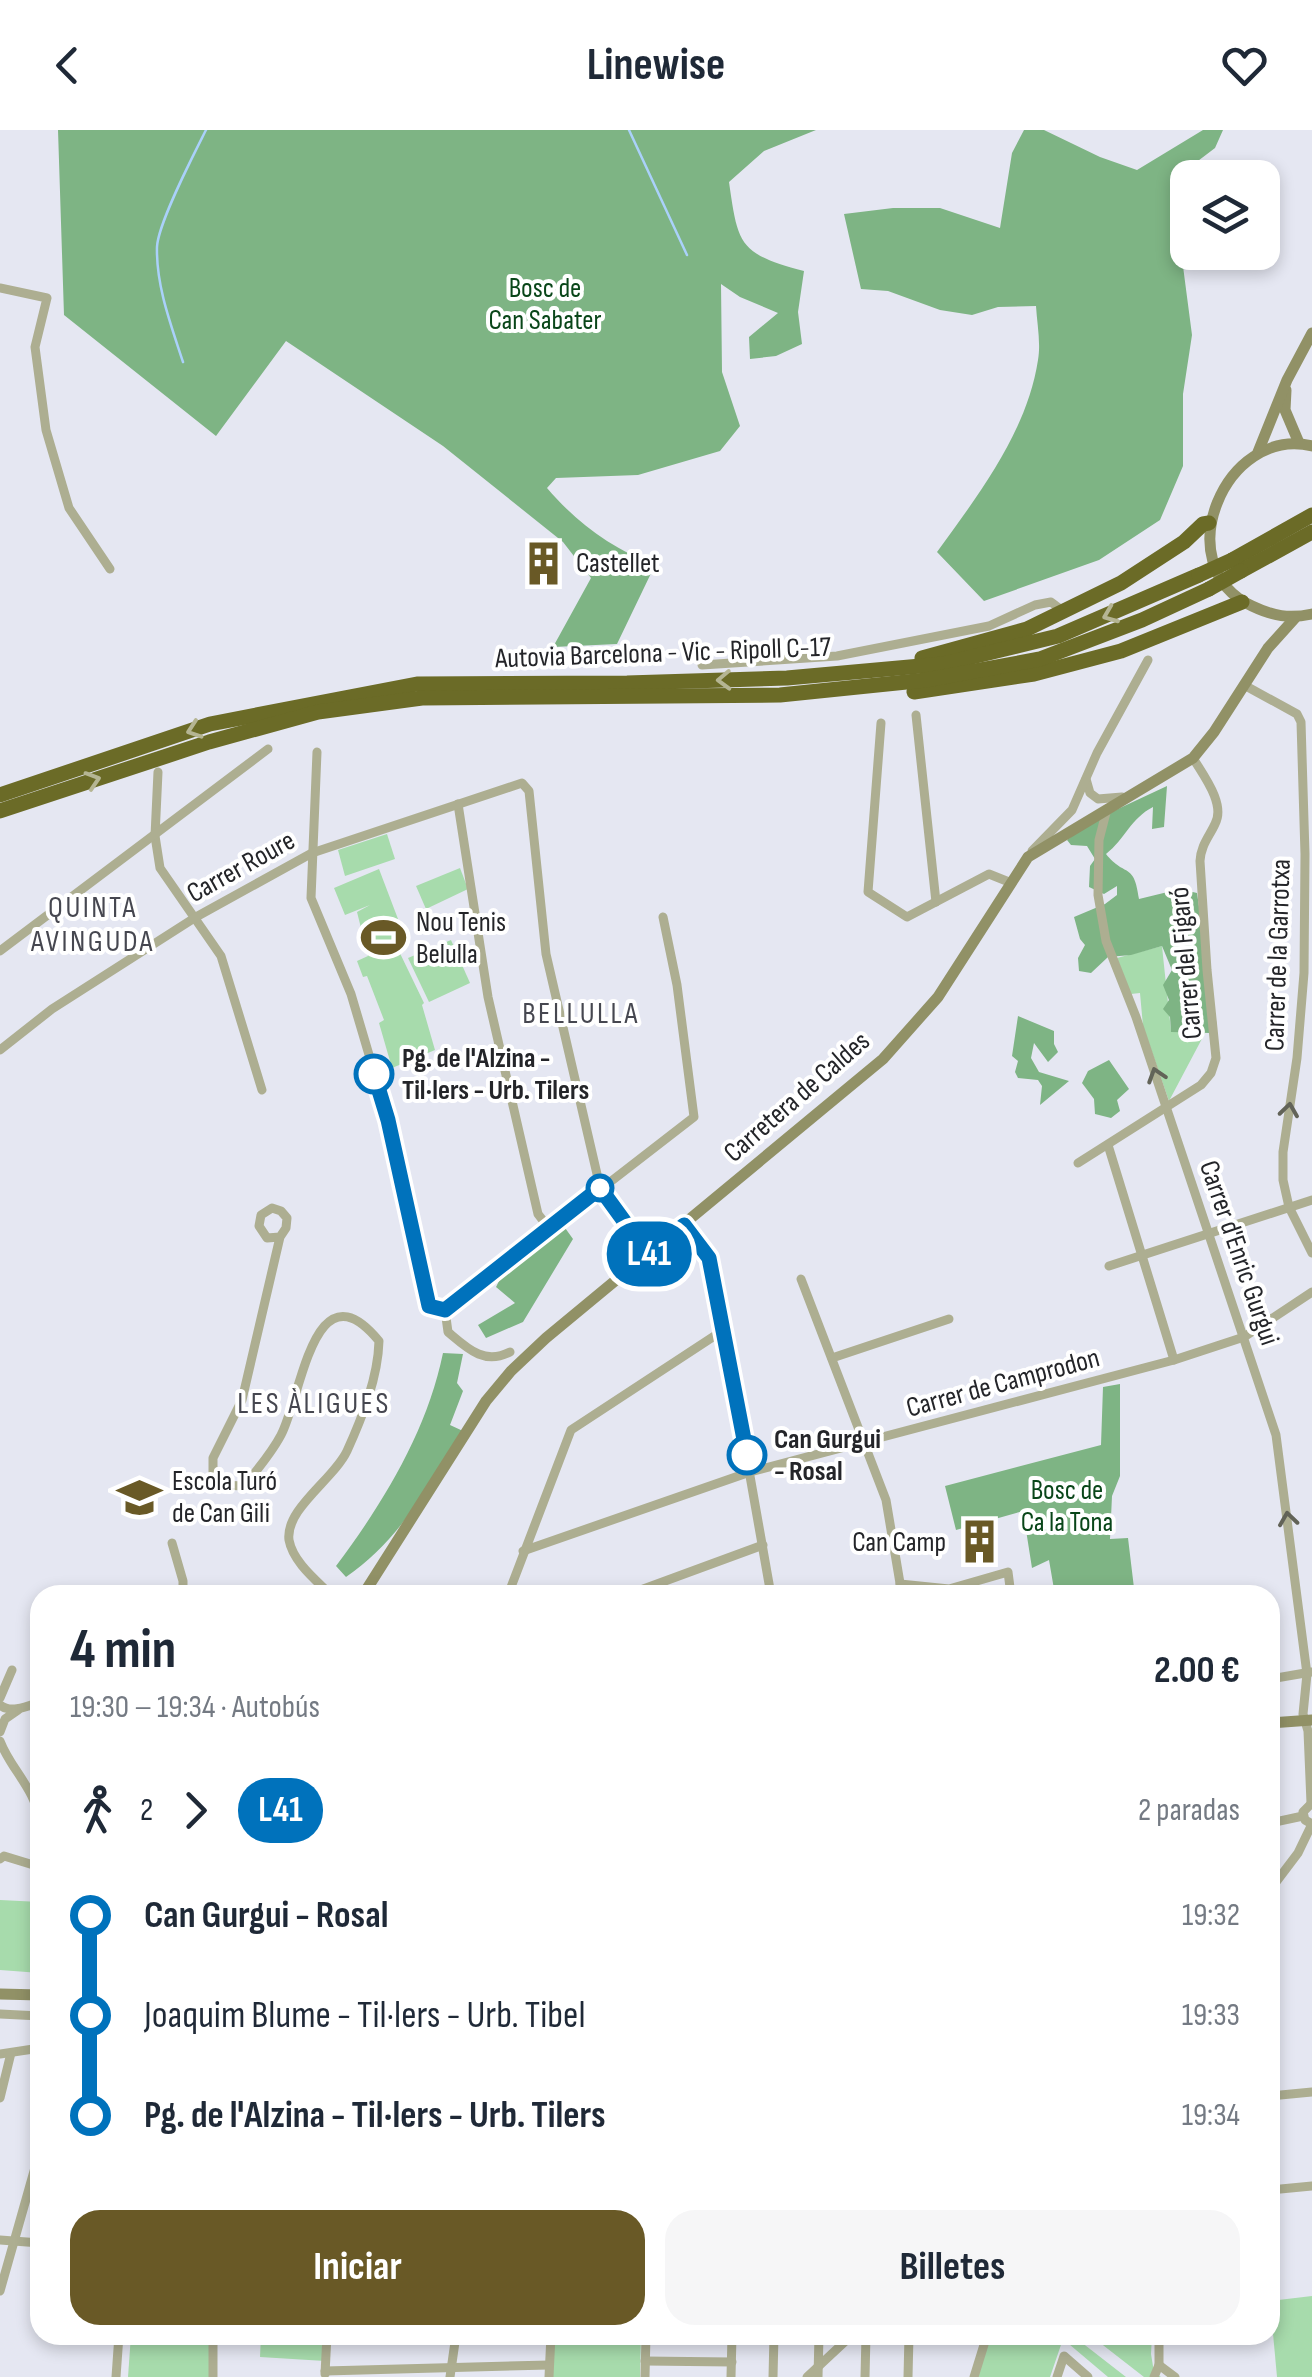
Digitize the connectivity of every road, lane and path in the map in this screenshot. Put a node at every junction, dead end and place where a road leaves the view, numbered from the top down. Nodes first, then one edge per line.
1 (0, 288) edge
2 (1312, 333) edge
3 (1287, 380) junction
4 (1306, 444) edge
5 (1258, 452) junction
6 (1312, 515) edge
7 (1208, 523) junction
8 (1312, 532) edge
9 (1236, 565) junction
10 (110, 570) dead end
11 (1204, 582) junction
12 (1242, 602) junction
13 (1063, 611) junction
14 (1312, 614) edge
15 (1272, 616) junction
16 (1295, 618) junction
17 (1268, 648) junction
18 (1148, 660) dead end
19 (702, 665) dead end
20 (787, 678) junction
21 (1244, 685) junction
22 (780, 695) junction
23 (916, 714) dead end
24 (881, 723) dead end
25 (268, 749) dead end
26 (317, 752) dead end
27 (1193, 758) junction
28 (1088, 771) junction
29 (158, 772) dead end
30 (0, 795) edge
31 (1133, 795) junction
32 (458, 804) junction
33 (0, 810) edge
34 (1072, 810) junction
35 (1107, 810) junction
36 (1084, 822) junction
37 (155, 836) junction
38 (312, 853) junction
39 (1028, 857) junction
40 (1010, 882) junction
41 (936, 902) junction
42 (196, 917) junction
43 (663, 917) dead end
44 (0, 951) edge
45 (0, 1050) edge
46 (262, 1090) dead end
47 (1167, 1109) junction
48 (1108, 1145) junction
49 (1078, 1163) dead end
50 (600, 1188) junction
51 (1312, 1200) edge
52 (1289, 1207) junction
53 (684, 1225) junction
54 (548, 1227) junction
55 (1208, 1232) junction
56 (280, 1237) dead end
57 (1312, 1253) edge
58 (648, 1254) junction
59 (1142, 1255) junction
60 (1109, 1266) dead end
61 (801, 1279) dead end
62 (1312, 1292) edge
63 (445, 1310) junction
64 (949, 1319) dead end
65 (725, 1330) junction
66 (1244, 1337) junction
67 (510, 1352) dead end
68 (832, 1358) junction
69 (1174, 1360) junction
70 (864, 1442) junction
71 (750, 1472) junction
72 (172, 1543) dead end
73 (763, 1545) junction
74 (523, 1551) junction
75 (1312, 1578) edge
76 (1296, 1580) junction
77 (184, 1585) edge
78 (321, 1585) edge
79 (369, 1585) edge
80 (511, 1585) edge
81 (654, 1585) edge
82 (769, 1585) edge
83 (900, 1585) edge
84 (965, 1585) edge
85 (1010, 1585) edge
86 (1310, 1673) edge
87 (0, 1674) edge
88 (1280, 1678) edge
89 (0, 1701) edge
90 (30, 1706) edge
91 (20, 1709) junction
92 (1309, 1720) edge
93 (1280, 1721) edge
94 (0, 1732) edge
95 (0, 1741) edge
96 (30, 1792) edge
97 (1311, 1803) edge
98 (1303, 1816) junction
99 (1280, 1821) edge
100 (1312, 1824) edge
101 (0, 1859) edge
102 (30, 1864) edge
103 (1280, 1877) edge
104 (0, 1994) edge
105 (30, 1994) edge
106 (0, 2014) edge
107 (30, 2016) edge
108 (6, 2054) edge
109 (1312, 2092) edge
110 (1280, 2095) edge
111 (0, 2098) edge
112 (1312, 2186) edge
113 (30, 2187) edge
114 (1280, 2189) edge
115 (0, 2240) edge
116 (15, 2242) junction
117 (30, 2243) edge
118 (0, 2292) edge
119 (118, 2345) edge
120 (213, 2345) edge
121 (326, 2345) edge
122 (454, 2345) edge
123 (550, 2345) edge
124 (646, 2345) edge
125 (732, 2345) edge
126 (774, 2345) edge
127 (820, 2345) edge
128 (843, 2345) edge
129 (866, 2345) edge
130 (909, 2345) edge
131 (984, 2345) edge
132 (1159, 2345) edge
133 (645, 2361) junction
134 (732, 2362) junction
135 (549, 2364) junction
136 (1159, 2365) junction
137 (450, 2372) edge
138 (819, 2372) edge
139 (325, 2374) edge
140 (116, 2377) edge
141 (212, 2377) edge
142 (549, 2377) edge
143 (645, 2377) edge
144 (731, 2377) edge
145 (774, 2377) edge
146 (807, 2377) edge
147 (865, 2377) edge
148 (908, 2377) edge
149 (974, 2377) edge
150 (1057, 2377) edge
151 (1088, 2377) edge
152 (1154, 2377) edge
153 (1175, 2377) edge

1 - 10 street
2 - 3 street
3 - 4 street
3 - 5 street
4 - 5 street
5 - 7 street
6 - 9 highway, Autovia Barcelona - Vic - Ripoll C-17
7 - 12 street
7 - 13 highway
8 - 9 highway, Autovia Barcelona - Vic - Ripoll C-17
9 - 11 highway, Autovia Barcelona - Vic - Ripoll C-17, bridge
11 -> 20 highway, Autovia Barcelona - Vic - Ripoll C-17
11 - 22 highway, Autovia Barcelona - Vic - Ripoll C-17
12 - 15 street
12 - 22 highway
13 - 19 street
13 - 20 highway
14 - 16 street
15 - 16 street
15 - 17 street
16 - 17 street, Carretera de Caldes
17 - 21 street, Carretera de Caldes
18 - 28 street
20 -> 30 highway, Autovia Barcelona - Vic - Ripoll C-17
21 - 27 street, Carretera de Caldes
52 -> 21 street, Carrer de la Garrotxa
33 -> 22 highway, Autovia Barcelona - Vic - Ripoll C-17
23 - 41 street
24 - 41 street
25 - 37 street
26 - 38 street
27 - 31 street, Carretera de Caldes
27 - 47 street, Carrer del Figaró
28 - 31 street
28 - 34 street
29 - 37 street
31 - 35 street, Carretera de Caldes
32 - 38 street, Carrer Roure
32 - 50 street, Carrer Roure
32 - 54 street
34 - 36 street
34 - 39 street
35 - 36 street, Carretera de Caldes
47 -> 35 street, Carrer d'Enric Gurgui
36 - 39 street, Carretera de Caldes
37 - 42 street
37 - 44 street
38 - 42 street, Carrer Roure
38 - 63 street
39 - 40 street, Carretera de Caldes
40 - 41 street
40 - 53 street, Carretera de Caldes
42 - 45 street, Carrer Roure
42 - 46 street
43 - 50 street
47 - 48 street, Carrer del Figaró
47 - 55 street, Carrer d'Enric Gurgui
48 - 49 street, Carrer del Figaró
48 - 59 street
50 - 54 street
50 - 58 street
51 - 52 street
52 - 55 street
52 - 57 street, Carrer de la Garrotxa
53 - 58 street, Carretera de Caldes
53 - 65 street
54 - 63 street
55 - 59 street
55 - 66 street, Carrer d'Enric Gurgui
56 - 78 street
58 - 79 street, Carretera de Caldes
59 - 60 street
59 - 69 street
61 - 68 street
62 - 66 street, Carrer de Camprodon
63 - 67 street
64 - 68 street
65 - 71 street
65 - 74 street
66 - 69 street, Carrer de Camprodon
76 -> 66 street, Carrer d'Enric Gurgui
68 - 70 street
69 - 70 street, Carrer de Camprodon
70 - 71 street, Carrer de Camprodon
70 - 83 street
71 - 73 street
71 - 74 street, Carrer de Camprodon
72 - 77 street
73 - 81 street
73 - 82 street
74 - 80 street
75 - 76 street
76 - 86 street, Carrer d'Enric Gurgui
84 - 85 street
86 - 88 street
86 - 92 street, Carrer d'Enric Gurgui
87 - 89 street
89 - 91 street
90 - 91 street
91 - 94 street
92 - 93 street
92 - 97 street, Carrer d'Enric Gurgui
95 - 96 street
97 - 98 street
98 - 99 street
98 - 100 street
100 - 103 street
101 - 102 street
104 - 105 street
106 - 107 street
108 - 111 street
109 - 110 street
112 - 114 street
113 - 116 street
115 - 116 street
116 - 117 street
116 - 118 street
119 - 140 street
120 - 141 street
121 - 139 street
122 - 137 street
123 - 135 street
124 - 133 street
125 - 134 street
126 - 145 street
127 - 138 street
128 - 138 street
129 - 147 street
130 - 148 street
131 - 149 street
132 - 136 street
133 - 134 street
133 - 143 street
134 - 144 street
135 - 137 street
135 - 142 street
136 - 152 street
136 - 153 street
137 - 139 street
138 - 146 street
150 - 151 street

